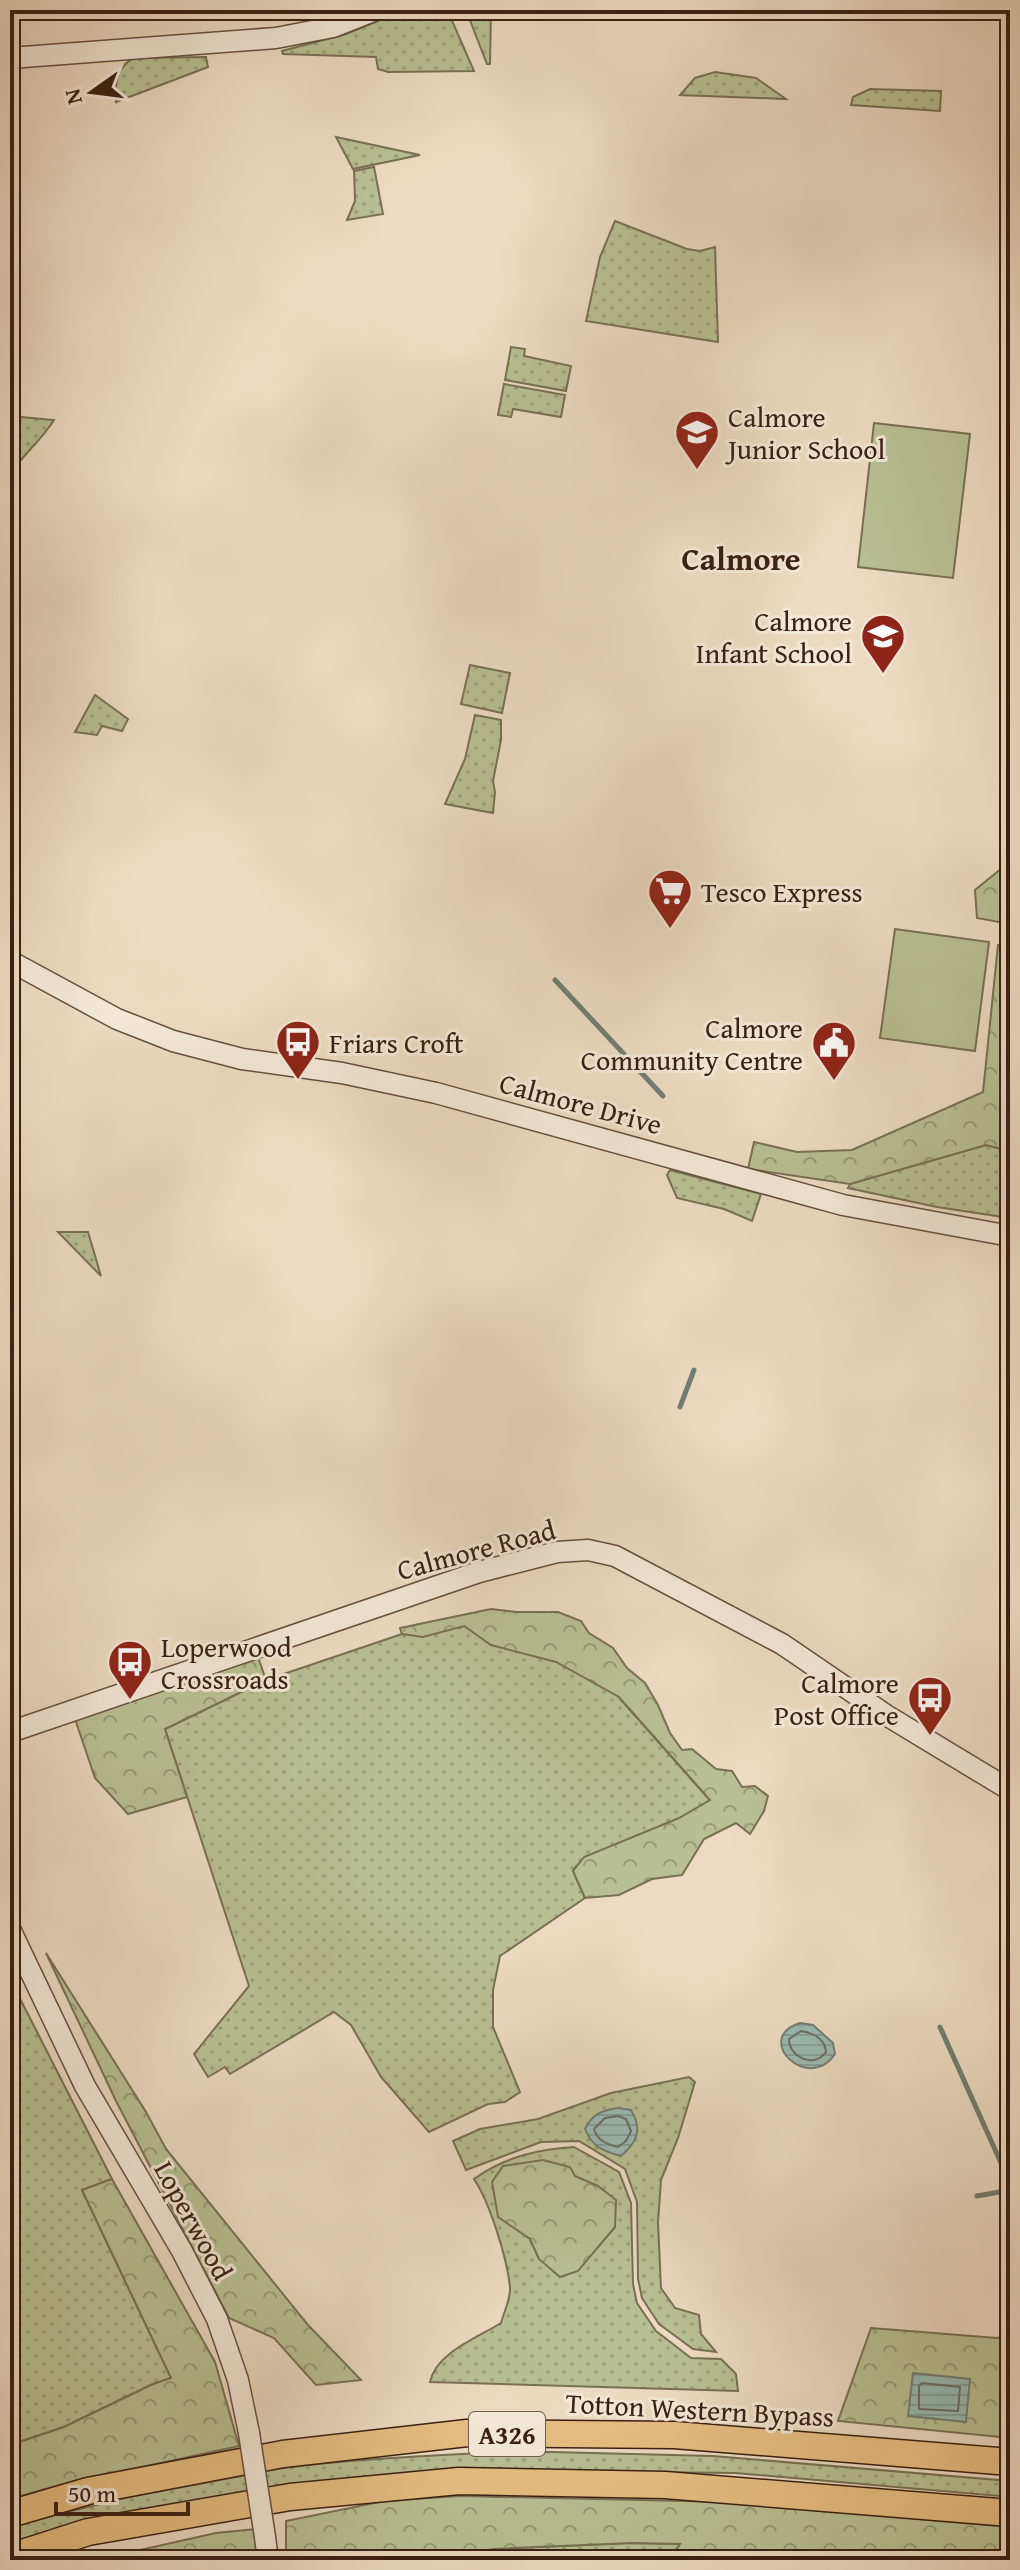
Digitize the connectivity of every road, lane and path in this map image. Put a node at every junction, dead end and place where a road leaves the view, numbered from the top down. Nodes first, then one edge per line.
1 (376, 10) edge
2 (10, 58) edge
3 (10, 961) edge
4 (1010, 1236) edge
5 (10, 1732) edge
6 (1010, 1790) edge
7 (10, 1929) edge
8 (1010, 2462) edge
9 (1010, 2513) edge
10 (10, 2514) edge
11 (10, 2557) edge
12 (268, 2560) edge

1 - 2 street
3 - 4 street, Calmore Drive
5 - 6 street, Calmore Road
7 - 12 street, Loperwood, bridge
8 - 10 main road, Totton Western Bypass / A326
9 - 11 main road, A326

